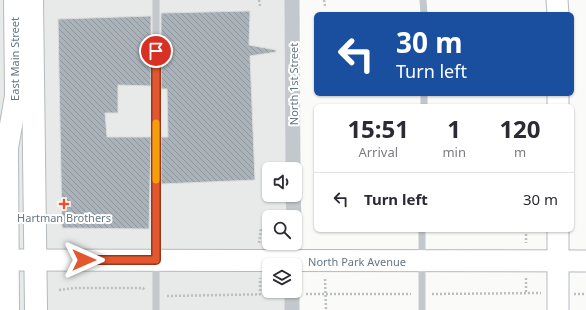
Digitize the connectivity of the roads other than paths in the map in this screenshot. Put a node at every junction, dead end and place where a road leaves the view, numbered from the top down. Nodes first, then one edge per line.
1 (15, 0) edge
2 (32, 0) edge
3 (156, 0) edge
4 (292, 0) edge
5 (423, 0) edge
6 (557, 0) edge
7 (424, 12) edge
8 (558, 12) edge
9 (293, 162) edge
10 (422, 232) edge
11 (558, 232) edge
12 (292, 256) edge
13 (4, 260) edge
14 (36, 260) junction
15 (156, 260) junction
16 (422, 261) junction
17 (558, 261) junction
18 (586, 261) edge
19 (292, 298) edge
20 (558, 302) edge
21 (8, 310) edge
22 (36, 310) edge
23 (156, 310) edge
24 (292, 310) edge
25 (422, 310) edge

1 - 13 main road, East Main Street
2 - 14 main road, East Main Street
3 - 15 lane
4 - 9 street, North 1st Street
5 - 7 lane
6 - 8 street
10 - 16 lane
11 - 17 street
12 - 15 street, North Park Avenue
12 - 16 street, North Park Avenue
13 - 14 street, North Park Avenue
13 - 21 main road, East Main Street
14 - 15 street, North Park Avenue
14 - 22 main road, East Main Street
15 - 23 lane
16 - 17 street, North Park Avenue
16 - 25 lane
17 - 18 street, North Park Avenue
17 - 20 street
19 - 24 street

